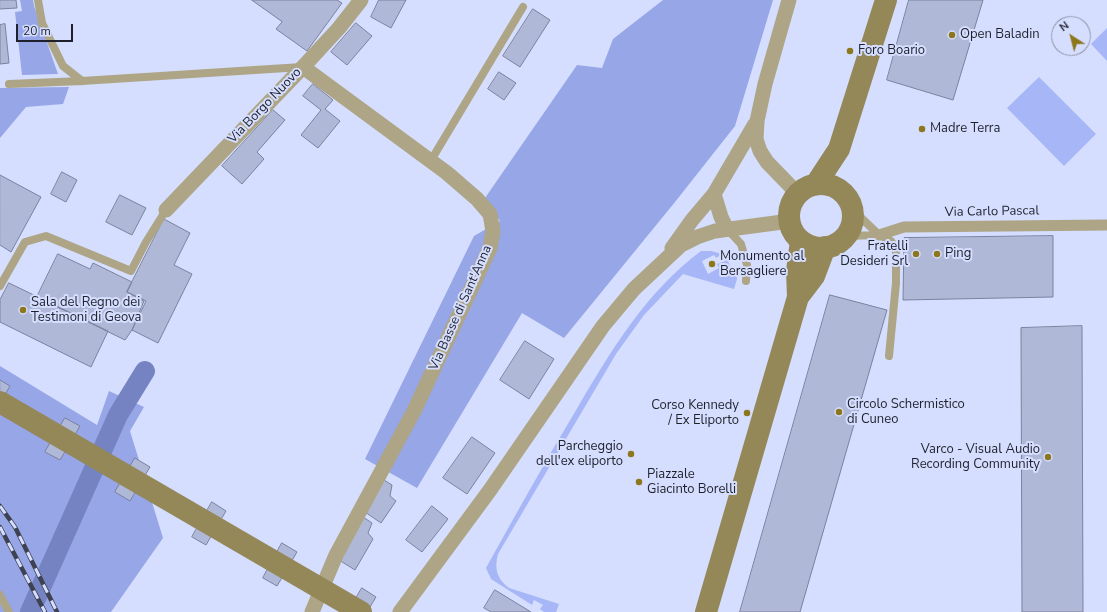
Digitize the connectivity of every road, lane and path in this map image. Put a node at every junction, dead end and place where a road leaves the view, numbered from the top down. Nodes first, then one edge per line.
1 (38, 0) edge
2 (361, 0) edge
3 (789, 0) edge
4 (886, 0) edge
5 (523, 7) dead end
6 (303, 67) junction
7 (82, 81) junction
8 (9, 84) dead end
9 (757, 121) junction
10 (839, 149) junction
11 (430, 162) junction
12 (807, 189) junction
13 (841, 190) junction
14 (714, 194) junction
15 (166, 210) joint
16 (853, 210) junction
17 (790, 221) junction
18 (1107, 225) edge
19 (727, 229) junction
20 (879, 235) junction
21 (846, 236) junction
22 (801, 241) junction
23 (825, 247) junction
24 (665, 258) junction
25 (746, 281) dead end
26 (0, 286) edge
27 (798, 298) junction
28 (889, 356) dead end
29 (0, 402) edge
30 (0, 595) edge
31 (9, 612) edge
32 (312, 612) edge
33 (361, 612) edge
34 (400, 612) edge
35 (706, 612) edge

1 - 7 lane
2 - 6 street, Via Borgo Nuovo
3 - 9 street
4 - 10 main road
5 - 11 lane
6 - 7 lane
6 - 11 street, Via Basse di Sant'Anna
6 - 15 street, Via Borgo Nuovo
7 - 8 lane
9 - 12 street
9 - 14 street
10 - 12 main road
10 - 13 main road
11 - 32 street, Via Basse di Sant'Anna
12 - 13 main road
12 - 17 main road
13 - 16 main road
14 - 19 street
14 - 24 street
15 - 26 lane
16 - 20 lane
16 - 21 main road
17 - 19 street
17 - 22 main road
18 - 20 street, Via Carlo Pascal
19 - 24 street
19 - 25 lane
20 - 21 lane
20 - 28 lane
21 - 23 main road
22 - 23 main road
22 - 27 main road
23 - 27 main road
24 - 34 street
27 - 35 main road
29 - 33 main road, bridge
30 - 31 lane

